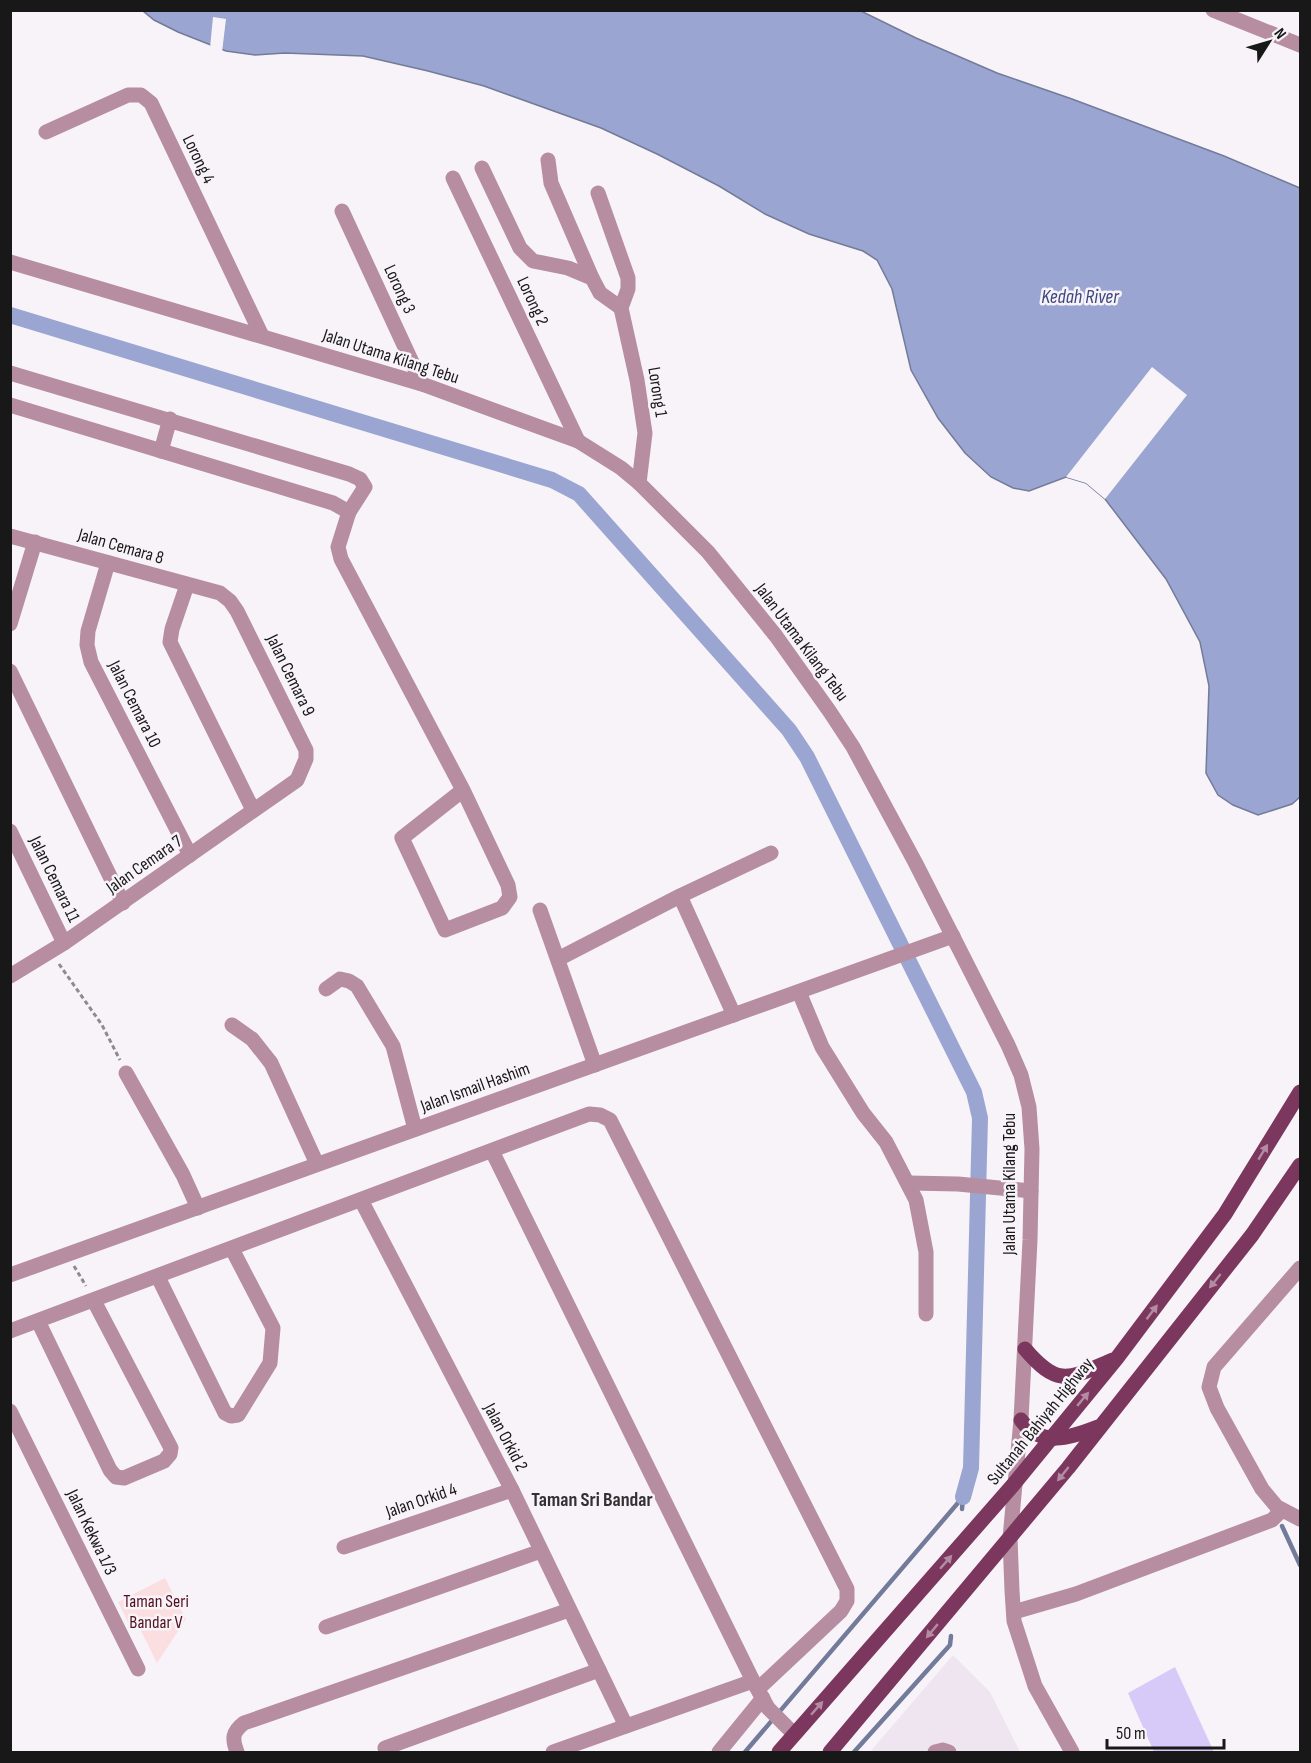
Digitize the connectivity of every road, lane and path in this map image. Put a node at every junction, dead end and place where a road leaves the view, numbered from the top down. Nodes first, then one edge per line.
1 (1213, 10) edge
2 (1300, 45) edge
3 (46, 132) dead end
4 (548, 160) dead end
5 (482, 168) dead end
6 (453, 178) dead end
7 (598, 193) dead end
8 (342, 211) dead end
9 (10, 262) edge
10 (592, 278) junction
11 (621, 308) junction
12 (262, 336) junction
13 (10, 373) edge
14 (422, 384) junction
15 (10, 405) edge
16 (170, 419) junction
17 (578, 441) junction
18 (162, 451) junction
19 (639, 483) junction
20 (349, 512) junction
21 (10, 536) edge
22 (35, 542) junction
23 (108, 563) junction
24 (187, 585) junction
25 (220, 593) joint
26 (10, 624) edge
27 (10, 671) edge
28 (297, 780) joint
29 (463, 790) junction
30 (253, 810) junction
31 (10, 831) edge
32 (771, 853) dead end
33 (190, 855) junction
34 (680, 896) junction
35 (123, 903) junction
36 (540, 910) dead end
37 (953, 936) junction
38 (64, 944) junction
39 (558, 959) junction
40 (10, 976) edge
41 (326, 988) dead end
42 (799, 992) junction
43 (734, 1015) junction
44 (232, 1025) dead end
45 (595, 1065) junction
46 (126, 1073) joint
47 (1300, 1092) edge
48 (415, 1129) junction
49 (492, 1151) junction
50 (318, 1164) junction
51 (1300, 1165) edge
52 (909, 1183) junction
53 (1031, 1191) junction
54 (361, 1200) junction
55 (198, 1208) junction
56 (232, 1249) junction
57 (68, 1254) junction
58 (1300, 1268) edge
59 (10, 1275) edge
60 (158, 1277) junction
61 (94, 1301) junction
62 (926, 1314) dead end
63 (38, 1322) junction
64 (10, 1331) edge
65 (1024, 1349) junction
66 (1117, 1358) junction
67 (10, 1411) edge
68 (1021, 1420) junction
69 (1098, 1427) junction
70 (1049, 1439) junction
71 (1014, 1485) junction
72 (512, 1490) junction
73 (1282, 1510) junction
74 (1300, 1519) edge
75 (1010, 1538) junction
76 (344, 1547) dead end
77 (541, 1551) junction
78 (570, 1610) junction
79 (1014, 1612) junction
80 (326, 1627) dead end
81 (138, 1669) dead end
82 (599, 1670) junction
83 (760, 1694) junction
84 (626, 1726) junction
85 (789, 1729) junction
86 (385, 1748) dead end
87 (237, 1752) edge
88 (553, 1752) edge
89 (719, 1752) edge
90 (779, 1752) edge
91 (830, 1752) edge
92 (935, 1752) edge
93 (949, 1752) edge
94 (1072, 1752) edge

1 - 2 street
3 - 12 street, Lorong 4
4 - 10 street
5 - 10 street
6 - 17 street, Lorong 2
7 - 11 street, Lorong 1
8 - 14 street, Lorong 3
9 - 12 street, Jalan Utama Kilang Tebu
10 - 11 street
11 - 19 street, Lorong 1
12 - 14 street, Jalan Utama Kilang Tebu
13 - 16 street
14 - 17 street, Jalan Utama Kilang Tebu
15 - 18 street
16 - 18 street
16 - 20 street
17 - 19 street, Jalan Utama Kilang Tebu
18 - 20 street
19 - 37 street, Jalan Utama Kilang Tebu
20 - 29 street
21 - 22 street, Jalan Cemara 8
22 - 23 street, Jalan Cemara 8
22 - 26 street
23 - 24 street, Jalan Cemara 8
23 - 33 street, Jalan Cemara 10
24 - 25 street, Jalan Cemara 8
24 - 30 street
25 - 28 street, Jalan Cemara 9
27 - 35 street
28 - 30 street, Jalan Cemara 7
29 - 29 street
30 - 33 street, Jalan Cemara 7
31 - 38 street, Jalan Cemara 11
32 - 34 street
33 - 35 street, Jalan Cemara 7
34 - 39 street
34 - 43 street
35 - 38 street, Jalan Cemara 7
36 - 39 street
37 - 42 street, Jalan Ismail Hashim
37 - 53 street, Jalan Utama Kilang Tebu
38 - 40 street, Jalan Cemara 7
38 - 46 path
39 - 45 street
41 - 48 street
42 - 43 street, Jalan Ismail Hashim
42 - 52 street
43 - 45 street, Jalan Ismail Hashim
44 - 50 street
45 - 48 street, Jalan Ismail Hashim
46 - 55 street
66 -> 47 main road, Sultanah Bahiyah Highway
48 - 50 street, Jalan Ismail Hashim
49 - 54 street
49 - 83 street
49 - 83 street
50 - 55 street, Jalan Ismail Hashim
51 -> 69 main road
52 - 53 street
52 - 62 street
53 - 65 street, Jalan Utama Kilang Tebu
54 - 56 street
54 - 72 street, Jalan Orkid 2
55 - 57 street, Jalan Ismail Hashim
56 - 60 street
56 - 60 street
57 - 59 street, Jalan Ismail Hashim
57 - 61 path
58 - 73 street
60 - 61 street
61 - 63 street
61 - 63 street
63 - 64 street
65 - 66 main road
65 - 68 street, Jalan Utama Kilang Tebu
70 -> 66 main road, Sultanah Bahiyah Highway
67 - 81 street, Jalan Kekwa 1/3
68 - 70 main road
68 - 71 street, Jalan Utama Kilang Tebu
69 - 70 main road
69 -> 75 main road
70 - 71 main road, Sultanah Bahiyah Highway
71 - 75 street, Jalan Utama Kilang Tebu
85 -> 71 main road, Sultanah Bahiyah Highway
72 - 76 street, Jalan Orkid 4
72 - 77 street, Jalan Orkid 2
73 - 74 street
73 - 79 street
75 - 79 street, Jalan Utama Kilang Tebu
75 -> 91 main road
77 - 78 street, Jalan Orkid 2
77 - 80 street
78 - 82 street, Jalan Orkid 2
78 - 87 street
79 - 94 street, Jalan Utama Kilang Tebu
82 - 84 street, Jalan Orkid 2
82 - 86 street
83 - 84 street
83 - 85 street
83 - 89 street
84 - 88 street
85 - 90 main road, Sultanah Bahiyah Highway
92 - 93 street

